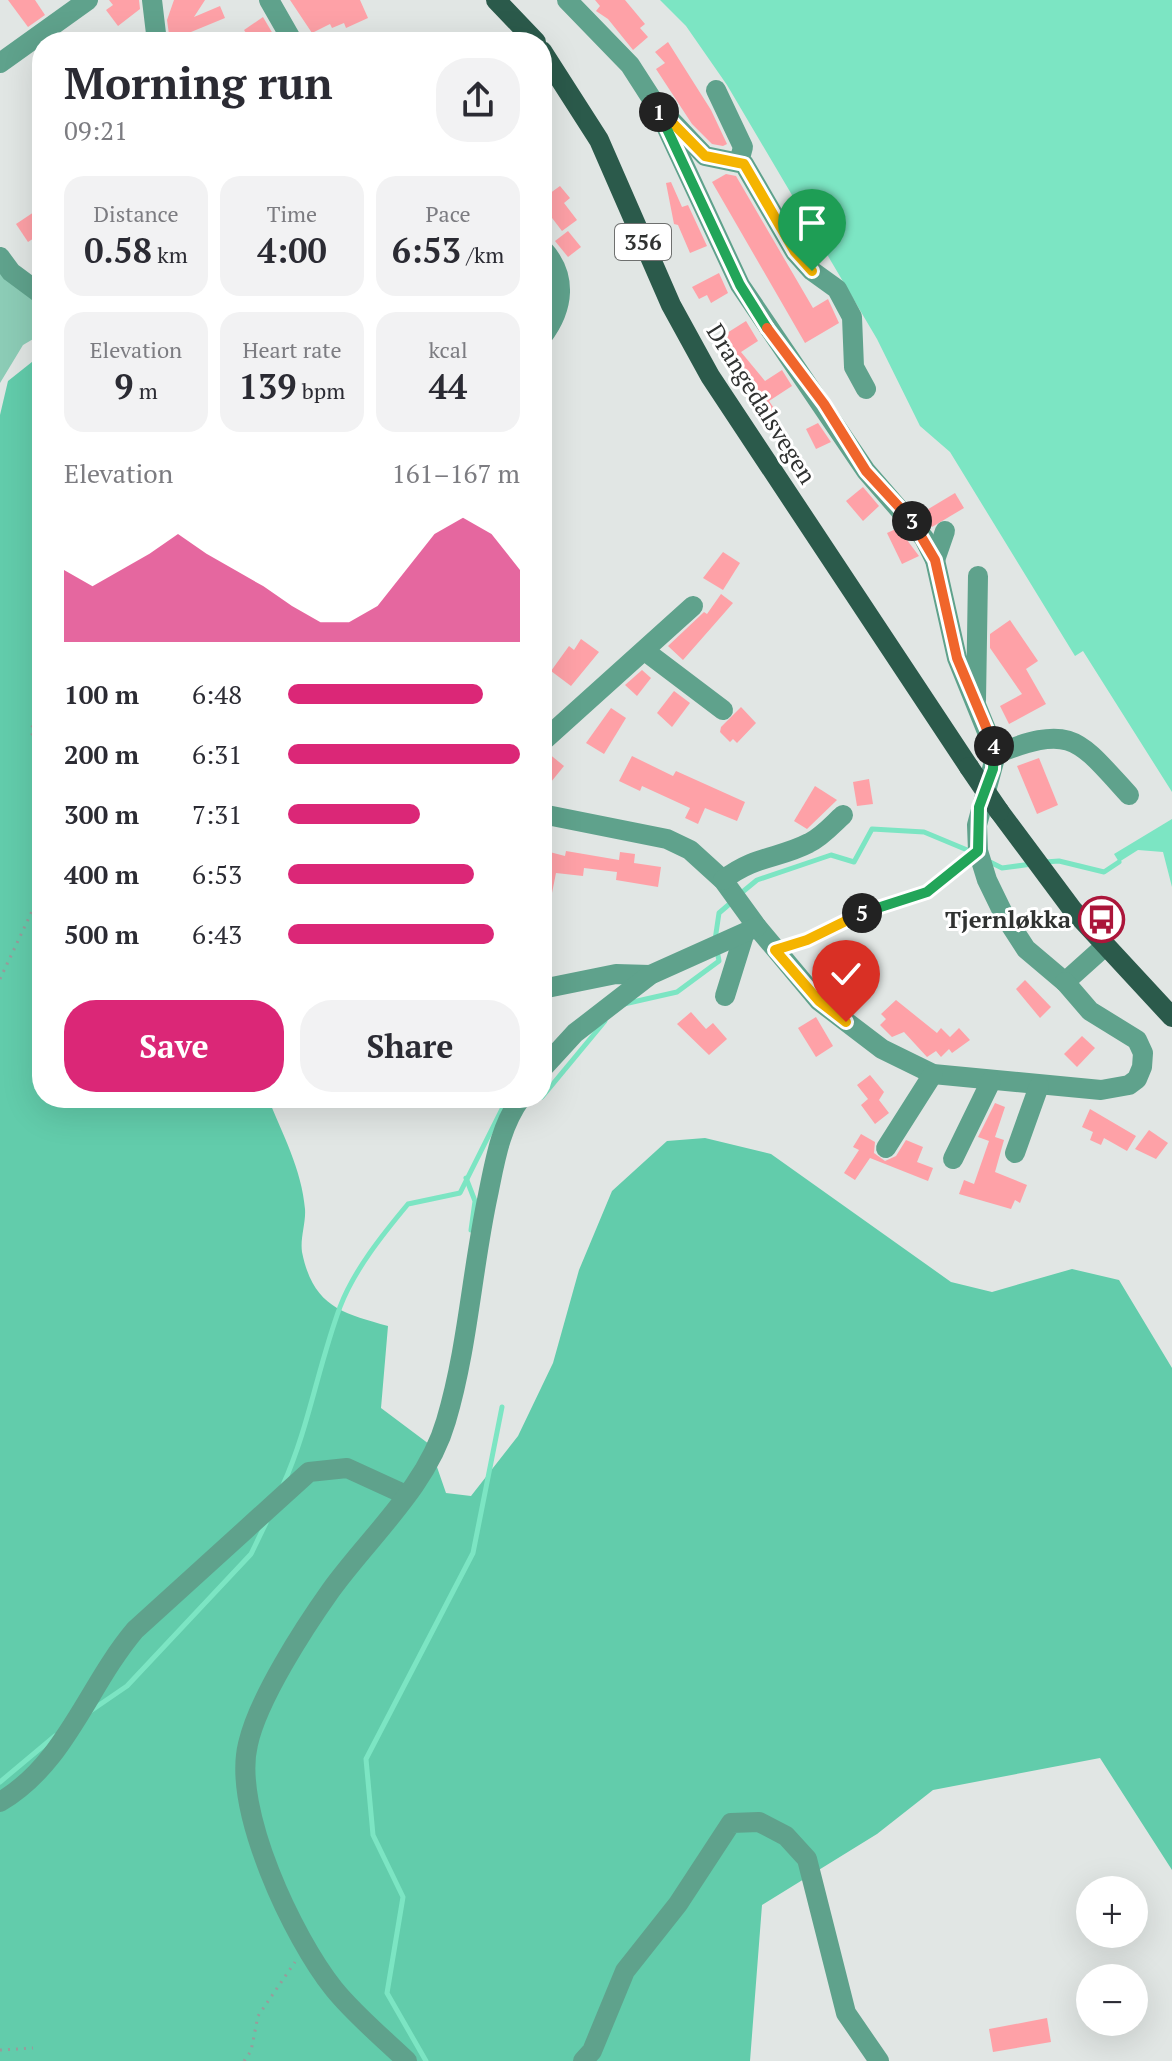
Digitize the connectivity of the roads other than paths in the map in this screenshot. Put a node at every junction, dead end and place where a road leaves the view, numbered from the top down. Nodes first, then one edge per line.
1 (88, 0) edge
2 (152, 0) edge
3 (269, 0) edge
4 (496, 0) edge
5 (567, 0) edge
6 (43, 32) edge
7 (156, 32) edge
8 (287, 32) edge
9 (526, 32) edge
10 (32, 40) edge
11 (0, 63) edge
12 (552, 67) edge
13 (716, 90) dead end
14 (657, 107) junction
15 (739, 162) junction
16 (0, 257) edge
17 (552, 262) edge
18 (32, 288) edge
19 (552, 319) edge
20 (866, 389) dead end
21 (945, 531) dead end
22 (935, 560) junction
23 (978, 576) dead end
24 (693, 606) dead end
25 (645, 651) junction
26 (976, 703) junction
27 (723, 710) dead end
28 (552, 733) edge
29 (996, 754) junction
30 (1129, 795) dead end
31 (843, 815) dead end
32 (552, 819) edge
33 (723, 880) junction
34 (751, 931) junction
35 (1104, 947) junction
36 (650, 975) junction
37 (1065, 982) junction
38 (552, 987) edge
39 (725, 996) dead end
40 (1172, 1017) edge
41 (552, 1058) edge
42 (933, 1074) junction
43 (991, 1081) junction
44 (1039, 1086) junction
45 (516, 1108) edge
46 (886, 1148) dead end
47 (1015, 1153) dead end
48 (953, 1159) dead end
49 (406, 1495) junction
50 (0, 1802) edge
51 (407, 2061) edge
52 (583, 2061) edge
53 (879, 2061) edge

1 - 6 street
2 - 7 street
3 - 8 street
4 - 9 main road
5 - 14 street
10 - 11 street
12 - 35 main road, Drangedalsvegen / 356, bridge
13 - 15 street
14 - 15 street
14 - 22 street
15 - 20 street
16 - 18 street
17 - 19 street
21 - 22 street
22 - 26 street
23 - 26 street
24 - 25 street
25 - 27 street
25 - 28 street
26 - 29 street
29 - 30 street
29 - 37 street
31 - 33 street
32 - 33 street
33 - 34 street
34 - 36 street
34 - 39 street
34 - 42 street
35 - 37 street
35 - 40 main road, 356
36 - 38 street
36 - 41 street
37 - 44 street
42 - 43 street
42 - 46 street
43 - 44 street
43 - 48 street
44 - 47 street
45 - 49 street
49 - 50 street
49 - 51 street
52 - 53 street

